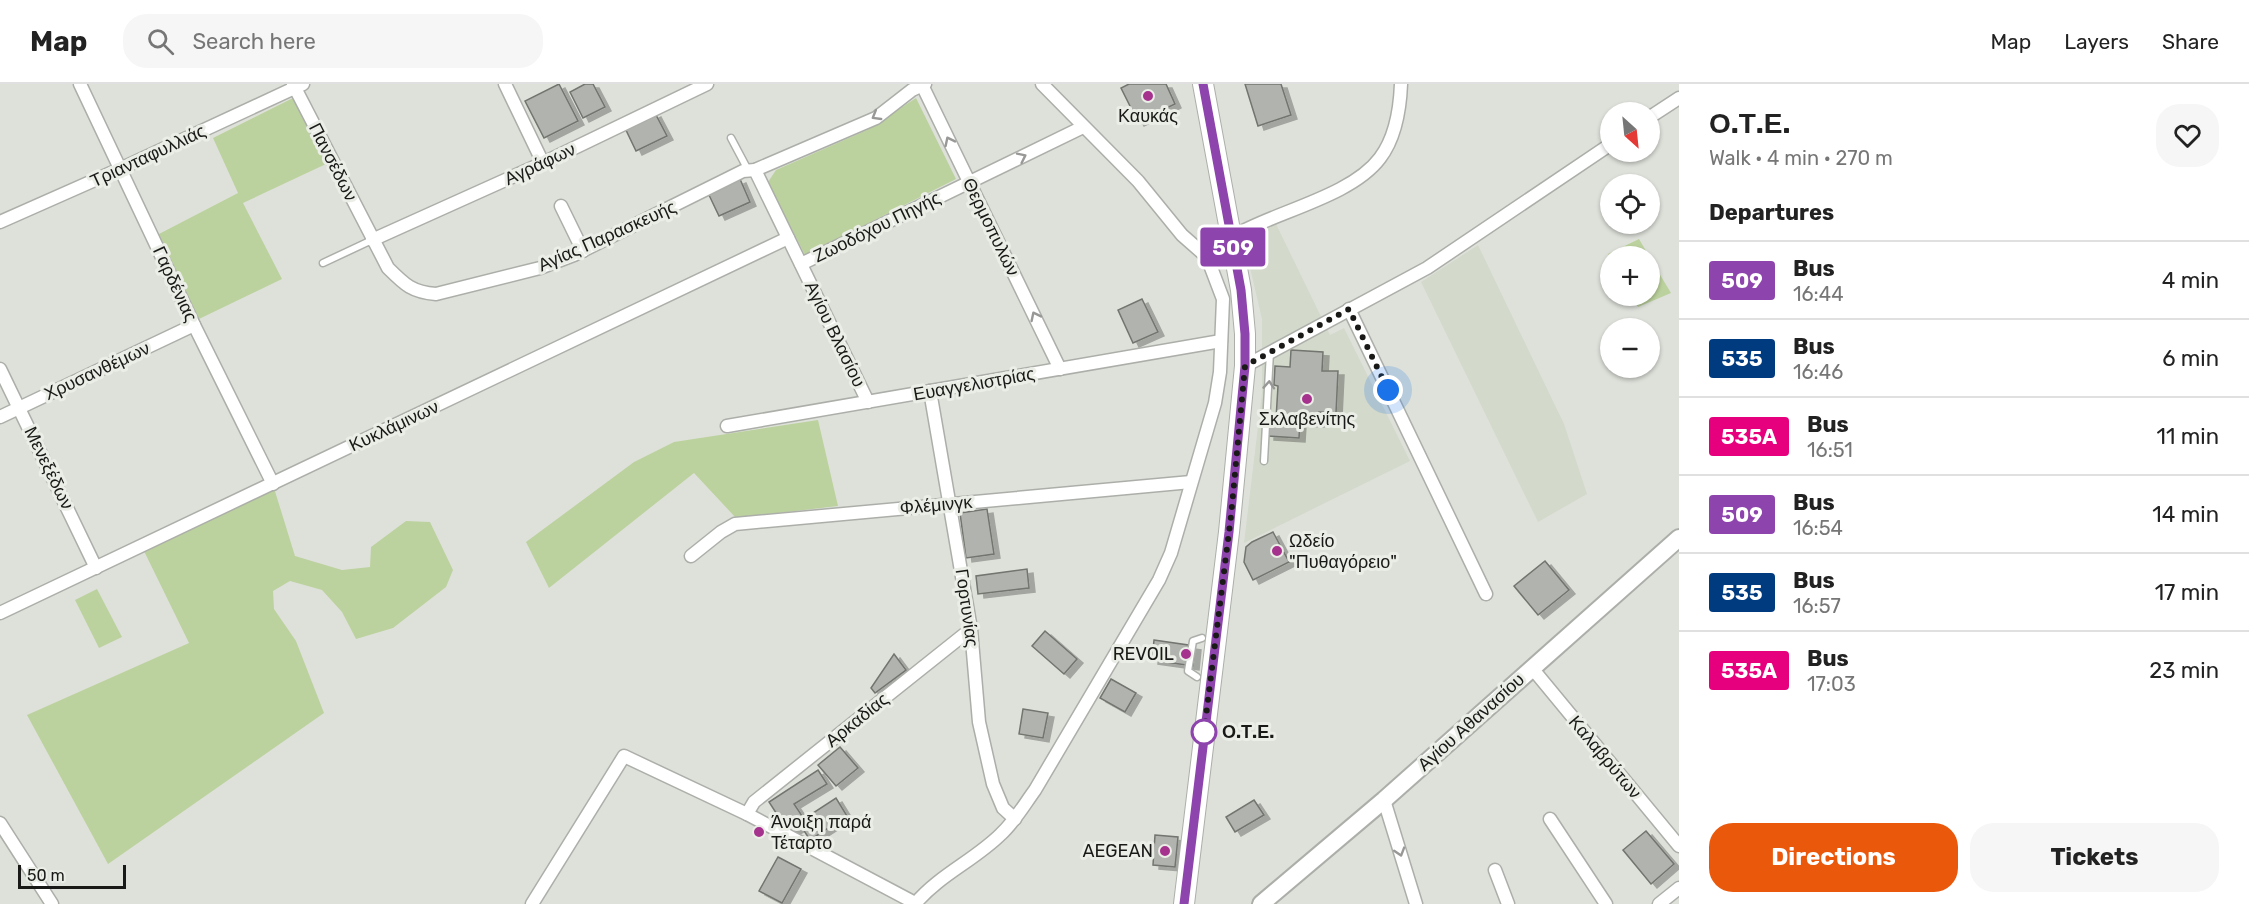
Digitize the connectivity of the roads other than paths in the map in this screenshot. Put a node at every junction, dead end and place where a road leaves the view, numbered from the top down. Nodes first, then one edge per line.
1 (80, 84) edge
2 (505, 84) edge
3 (707, 84) edge
4 (1042, 84) edge
5 (1203, 84) edge
6 (1401, 84) edge
7 (297, 85) edge
8 (923, 85) edge
9 (1679, 98) edge
10 (1660, 110) edge
11 (1083, 127) junction
12 (731, 138) dead end
13 (1600, 151) edge
14 (543, 163) junction
15 (122, 168) junction
16 (751, 170) junction
17 (969, 182) junction
18 (561, 206) dead end
19 (0, 222) edge
20 (1231, 237) junction
21 (788, 238) junction
22 (372, 240) junction
23 (583, 251) junction
24 (1207, 257) junction
25 (323, 263) dead end
26 (801, 264) junction
27 (1349, 309) junction
28 (194, 325) junction
29 (1221, 341) junction
30 (1270, 352) junction
31 (1245, 366) junction
32 (0, 369) edge
33 (1060, 369) junction
34 (930, 391) junction
35 (868, 402) junction
36 (20, 407) junction
37 (0, 417) edge
38 (727, 426) dead end
39 (1264, 461) dead end
40 (1191, 482) junction
41 (273, 484) junction
42 (950, 503) junction
43 (1679, 538) edge
44 (691, 556) dead end
45 (96, 567) junction
46 (1486, 594) dead end
47 (0, 614) edge
48 (971, 629) junction
49 (1202, 638) dead end
50 (1532, 668) junction
51 (1197, 677) dead end
52 (1384, 800) junction
53 (747, 814) junction
54 (1016, 819) junction
55 (1550, 819) dead end
56 (0, 823) edge
57 (1679, 846) edge
58 (1495, 870) dead end
59 (1679, 888) edge
60 (52, 904) edge
61 (532, 904) edge
62 (915, 904) edge
63 (1184, 904) edge
64 (1261, 904) edge
65 (1416, 904) edge
66 (1508, 904) edge
67 (1606, 904) edge
68 (1659, 904) edge

1 - 15 street, Γαρδένιας
2 - 14 street
3 - 14 street, Αγράφων
4 - 11 street
5 - 20 main road
6 - 20 street
7 - 15 street, Τριανταφυλλιάς
7 - 22 street, Πανσέδων
8 -> 16 street, Αγίας Παρασκευής
17 -> 8 street, Θερμοπυλών
9 - 10 street
17 -> 11 street, Ζωοδόχου Πηγής
11 - 24 street
12 - 16 lane
13 - 27 street
14 - 22 street, Αγράφων
15 - 19 street, Τριανταφυλλιάς
15 - 28 street, Γαρδένιας
16 - 21 street, Αγίου Βλασίου
16 - 23 street, Αγίας Παρασκευής
17 - 26 street, Ζωοδόχου Πηγής
33 -> 17 street, Θερμοπυλών
18 - 23 street
20 - 24 street
20 - 31 main road
21 - 26 street, Αγίου Βλασίου
21 - 41 street, Κυκλάμινων
22 - 23 street, Αγίας Παρασκευής
22 - 25 lane
24 - 29 street
26 - 35 street, Αγίου Βλασίου
27 - 30 street
27 - 46 street
28 - 36 street, Χρυσανθέμων
28 - 41 street, Γαρδένιας
29 - 33 street, Ευαγγελιστρίας
29 - 40 street
30 - 31 street
39 -> 30 lane
31 - 63 main road
32 - 36 street, Μενεξέδων
33 - 34 street, Ευαγγελιστρίας
34 - 35 street, Ευαγγελιστρίας
34 - 42 street, Γορτυνίας
35 - 38 street, Ευαγγελιστρίας
36 - 37 street, Χρυσανθέμων
36 - 45 street, Μενεξέδων
40 - 42 street, Φλέμινγκ
40 - 54 street
41 - 45 street, Κυκλάμινων
42 - 44 street, Φλέμινγκ
42 - 48 street, Γορτυνίας
43 - 50 street, Αγίου Αθανασίου
45 - 47 street, Κυκλάμινων
48 - 53 street, Αρκαδίας
48 - 54 street, Γορτυνίας
49 - 51 lane
50 - 52 street, Αγίου Αθανασίου
50 - 57 street, Καλαβρύτων
52 - 64 street, Αγίου Αθανασίου
52 -> 65 street
53 - 61 street
53 - 62 street
54 - 62 street
55 - 67 street
56 - 60 street
58 - 66 street
59 - 68 street

